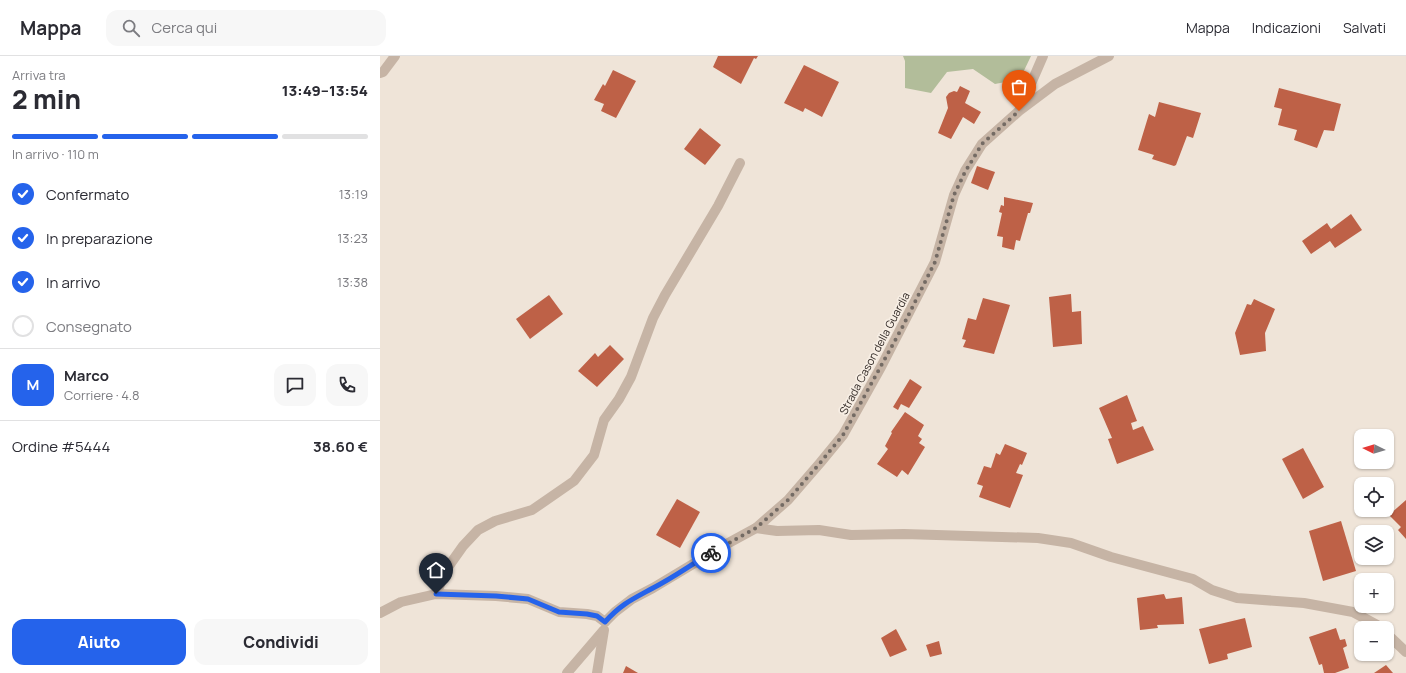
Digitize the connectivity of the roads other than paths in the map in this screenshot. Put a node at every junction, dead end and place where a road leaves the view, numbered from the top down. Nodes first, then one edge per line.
1 (395, 56) edge
2 (1043, 56) edge
3 (1109, 56) edge
4 (380, 73) edge
5 (1019, 111) junction
6 (740, 163) dead end
7 (756, 528) junction
8 (436, 594) junction
9 (380, 613) edge
10 (1370, 621) edge
11 (604, 626) junction
12 (1394, 641) edge
13 (1406, 652) edge
14 (567, 673) edge
15 (597, 673) edge

1 - 4 street
2 - 5 street
3 - 5 street, Strada Cason della Guardia
5 - 7 street, Strada Cason della Guardia
6 - 8 street
7 - 10 street
7 - 11 street, Strada Cason della Guardia
8 - 9 street
8 - 11 street
11 - 14 street, Strada Cason della Guardia
11 - 15 street
12 - 13 street

